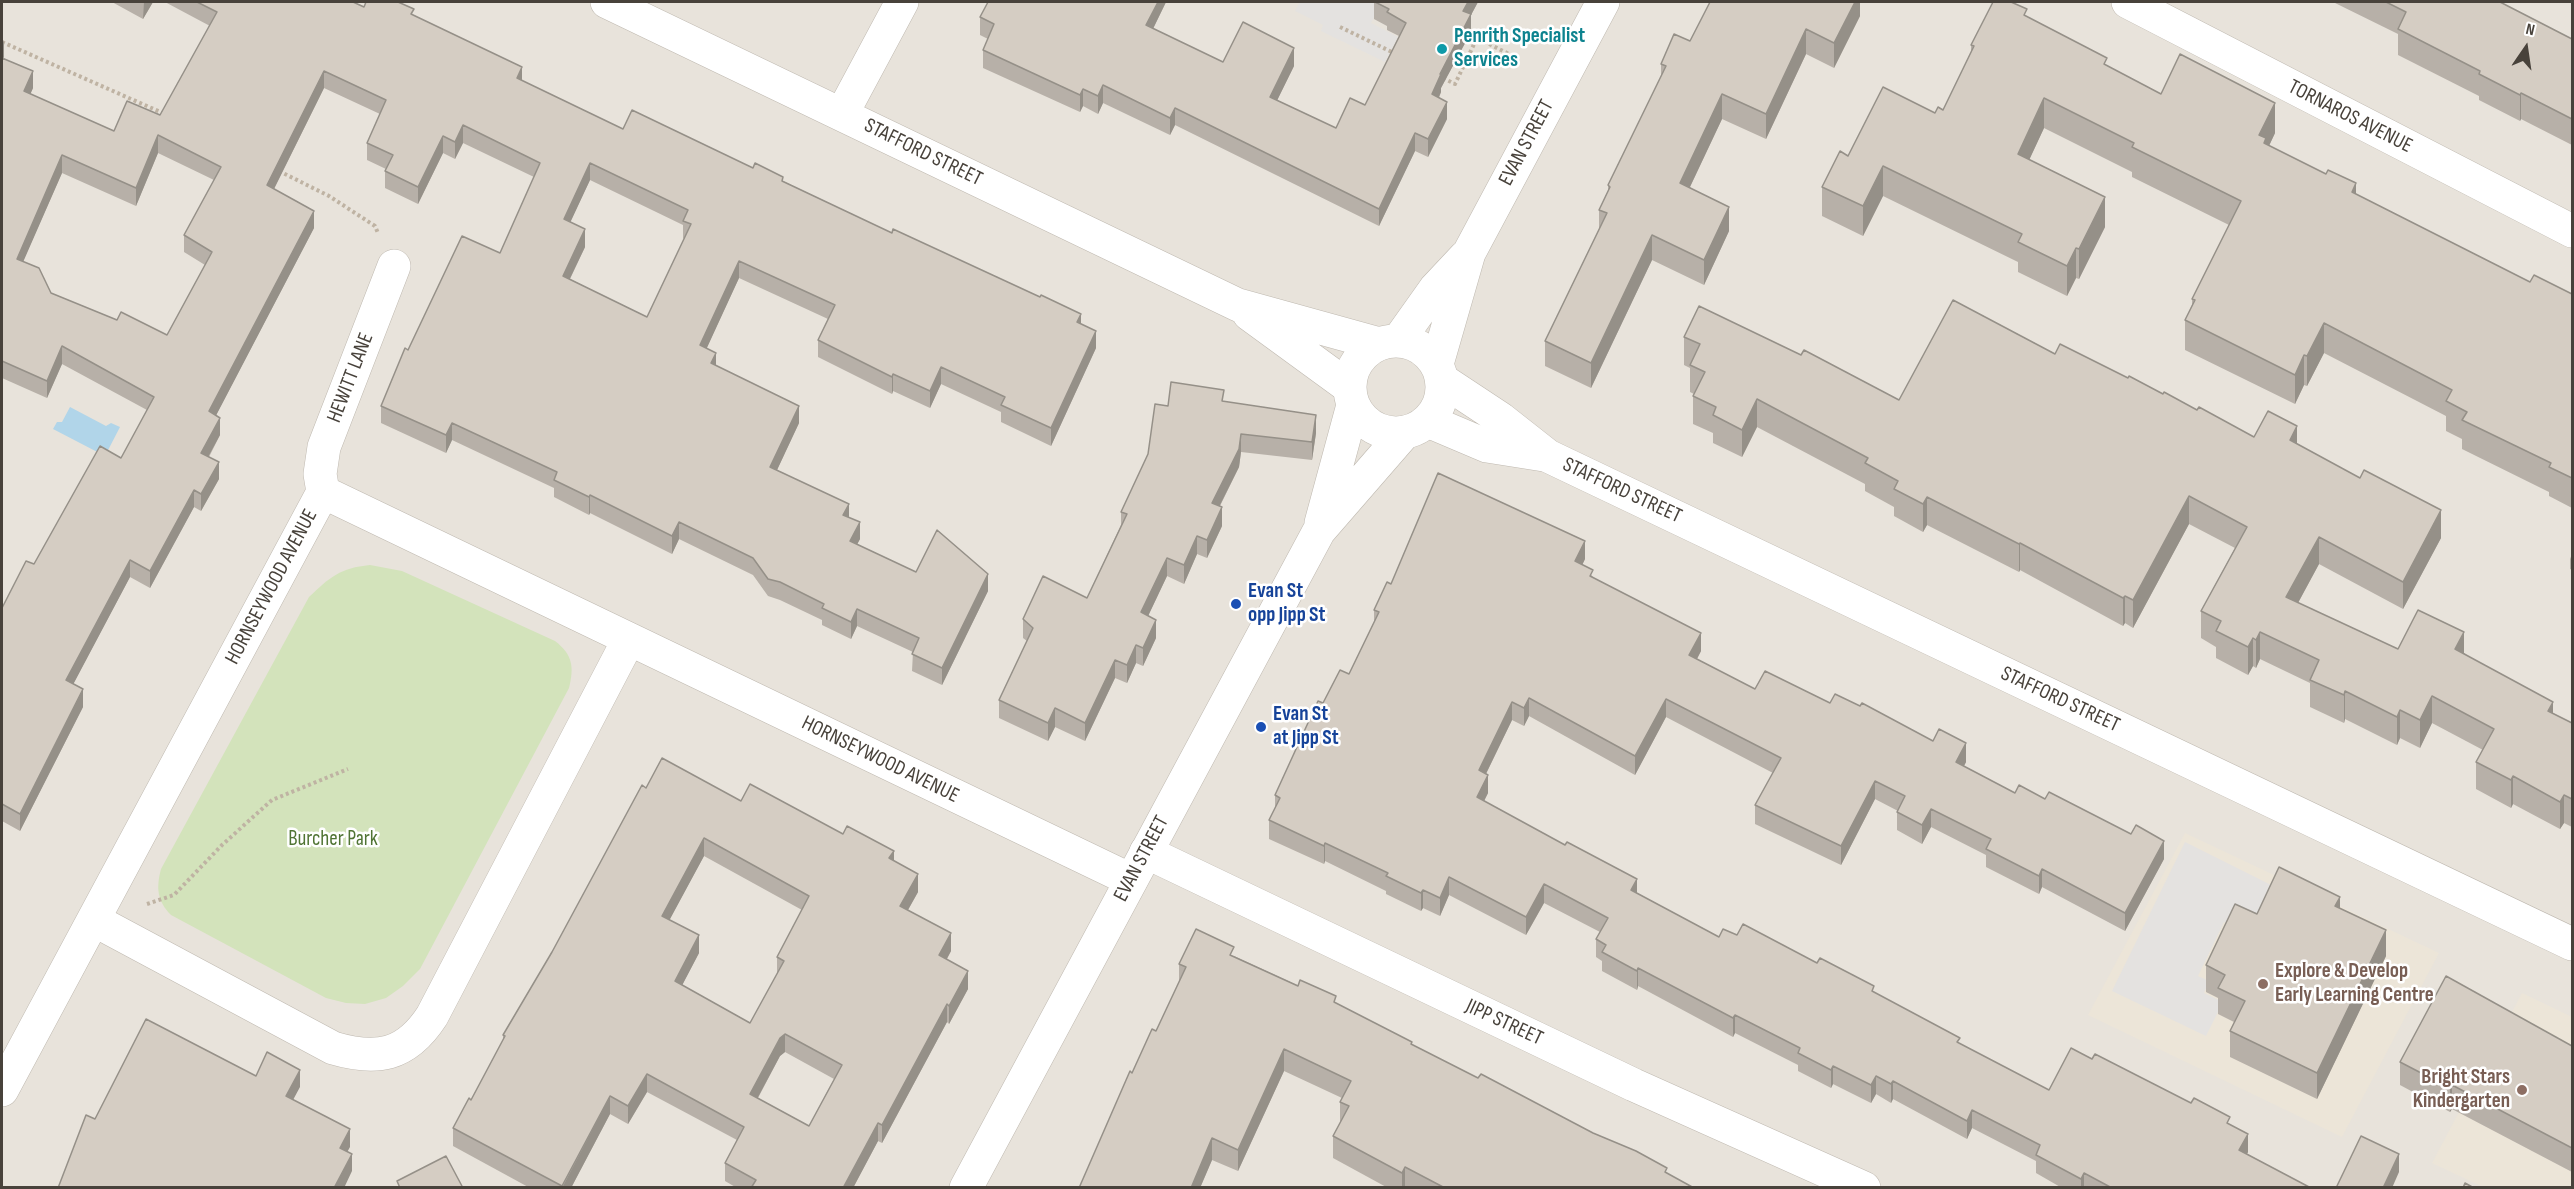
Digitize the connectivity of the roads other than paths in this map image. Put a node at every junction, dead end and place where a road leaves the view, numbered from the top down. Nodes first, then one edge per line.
1 (607, 2) edge
2 (902, 2) edge
3 (1603, 2) edge
4 (2128, 2) edge
5 (842, 114) junction
6 (2572, 231) edge
7 (1469, 253) junction
8 (394, 266) road end
9 (1238, 305) junction
10 (1388, 342) junction
11 (1439, 372) junction
12 (1351, 396) junction
13 (1416, 427) junction
14 (1548, 456) junction
15 (323, 492) junction
16 (1319, 531) junction
17 (629, 639) junction
18 (1139, 866) junction
19 (94, 920) junction
20 (2572, 944) edge
21 (2, 1090) edge
22 (966, 1188) edge
23 (1864, 1188) edge

1 - 5 street, STAFFORD STREET
2 - 5 street
3 - 7 street, EVAN STREET
4 - 6 street, TORNAROS AVENUE
5 - 9 street, STAFFORD STREET
7 - 10 street, EVAN STREET
7 - 11 street, EVAN STREET
8 - 15 street, HEWITT LANE
9 - 10 street, STAFFORD STREET
9 - 12 street, STAFFORD STREET
10 - 11 street
10 - 12 street
11 - 13 street
11 - 14 street, STAFFORD STREET
12 - 13 street
12 - 16 street, EVAN STREET
13 - 14 street, STAFFORD STREET
13 - 16 street, EVAN STREET
14 - 20 street, STAFFORD STREET
15 - 17 street, HORNSEYWOOD AVENUE
15 - 19 street, HORNSEYWOOD AVENUE
16 - 18 street, EVAN STREET
17 - 18 street, HORNSEYWOOD AVENUE
17 - 19 street
18 - 22 street, EVAN STREET
18 - 23 street, JIPP STREET
19 - 21 street, HORNSEYWOOD AVENUE

